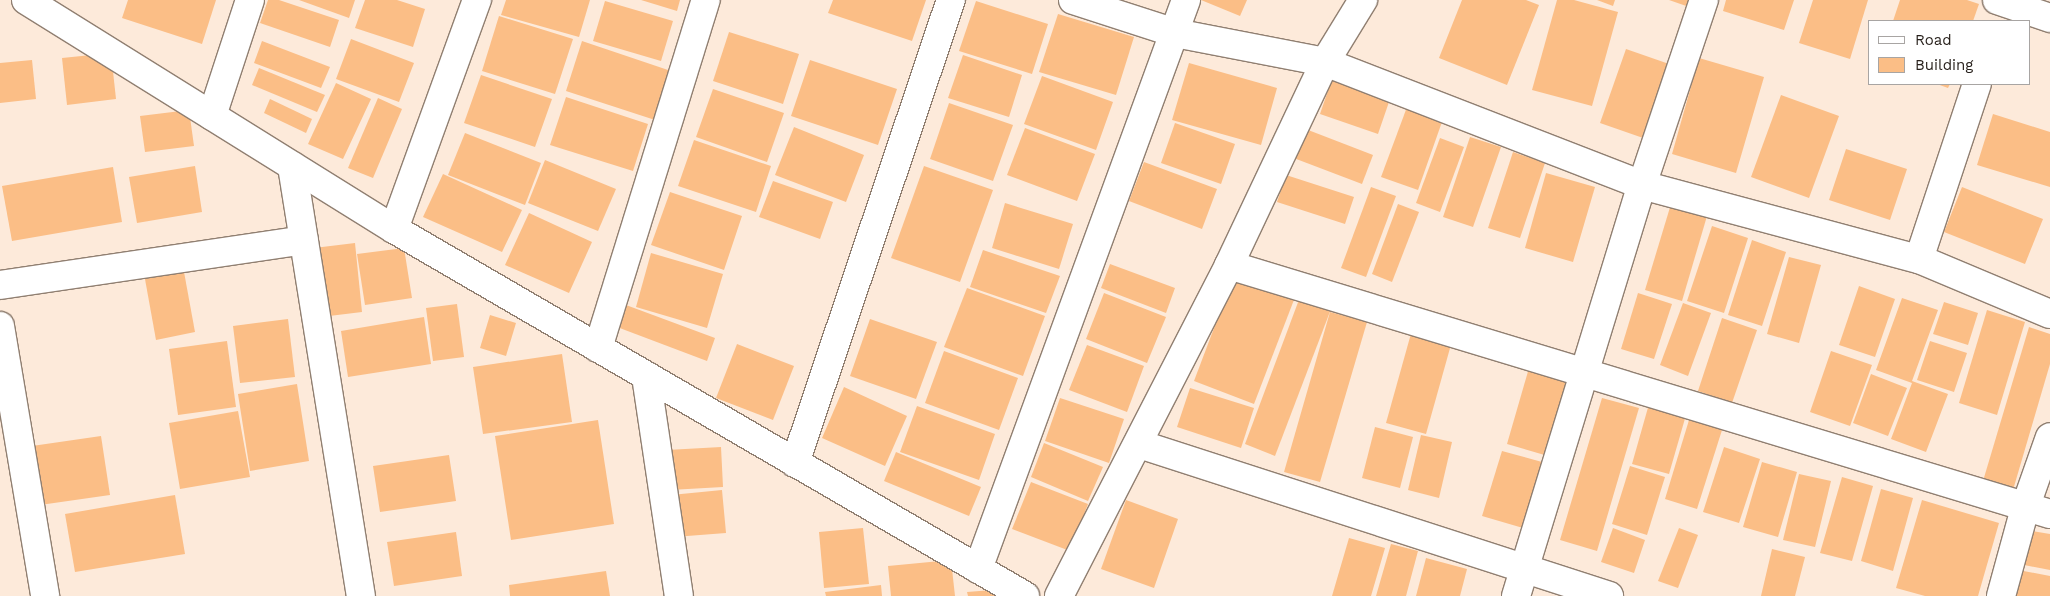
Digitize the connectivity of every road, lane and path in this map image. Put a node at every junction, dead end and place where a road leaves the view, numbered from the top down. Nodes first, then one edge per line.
1 (26, 0) edge
2 (250, 0) edge
3 (478, 0) edge
4 (706, 0) edge
5 (951, 0) edge
6 (1073, 0) edge
7 (1186, 0) edge
8 (1363, 0) edge
9 (1704, 0) edge
10 (2001, 6) edge
11 (2050, 18) edge
12 (1175, 33) junction
13 (1325, 62) junction
14 (1977, 85) edge
15 (212, 116) junction
16 (292, 166) junction
17 (1642, 185) junction
18 (394, 229) junction
19 (304, 240) junction
20 (1919, 259) junction
21 (1230, 265) junction
22 (0, 285) edge
23 (2050, 314) edge
24 (0, 326) edge
25 (598, 348) junction
26 (1584, 373) junction
27 (646, 376) junction
28 (2050, 436) edge
29 (1139, 444) junction
30 (795, 463) junction
31 (2037, 511) edge
32 (1525, 568) junction
33 (978, 569) junction
34 (45, 596) edge
35 (362, 596) edge
36 (679, 596) edge
37 (1025, 596) edge
38 (1059, 596) edge
39 (1516, 596) edge
40 (1609, 596) edge
41 (2001, 596) edge

1 - 15 street
2 - 15 street
3 - 18 street
4 - 25 street
5 - 30 street
6 - 12 street
7 - 12 street
8 - 13 street
9 - 17 street
10 - 11 street
12 - 13 street
12 - 33 street
13 - 17 street
13 - 21 street
14 - 20 street
15 - 16 street
16 - 18 street
16 - 19 street
17 - 20 street
17 - 26 street
18 - 25 street
19 - 22 street
19 - 35 street
20 - 23 street
21 - 26 street
21 - 29 street
24 - 34 street
25 - 27 street
26 - 31 street
26 - 32 street
27 - 30 street
27 - 36 street
28 - 31 street
29 - 32 street
29 - 38 street
30 - 33 street
31 - 41 street
32 - 39 street
32 - 40 street
33 - 37 street

